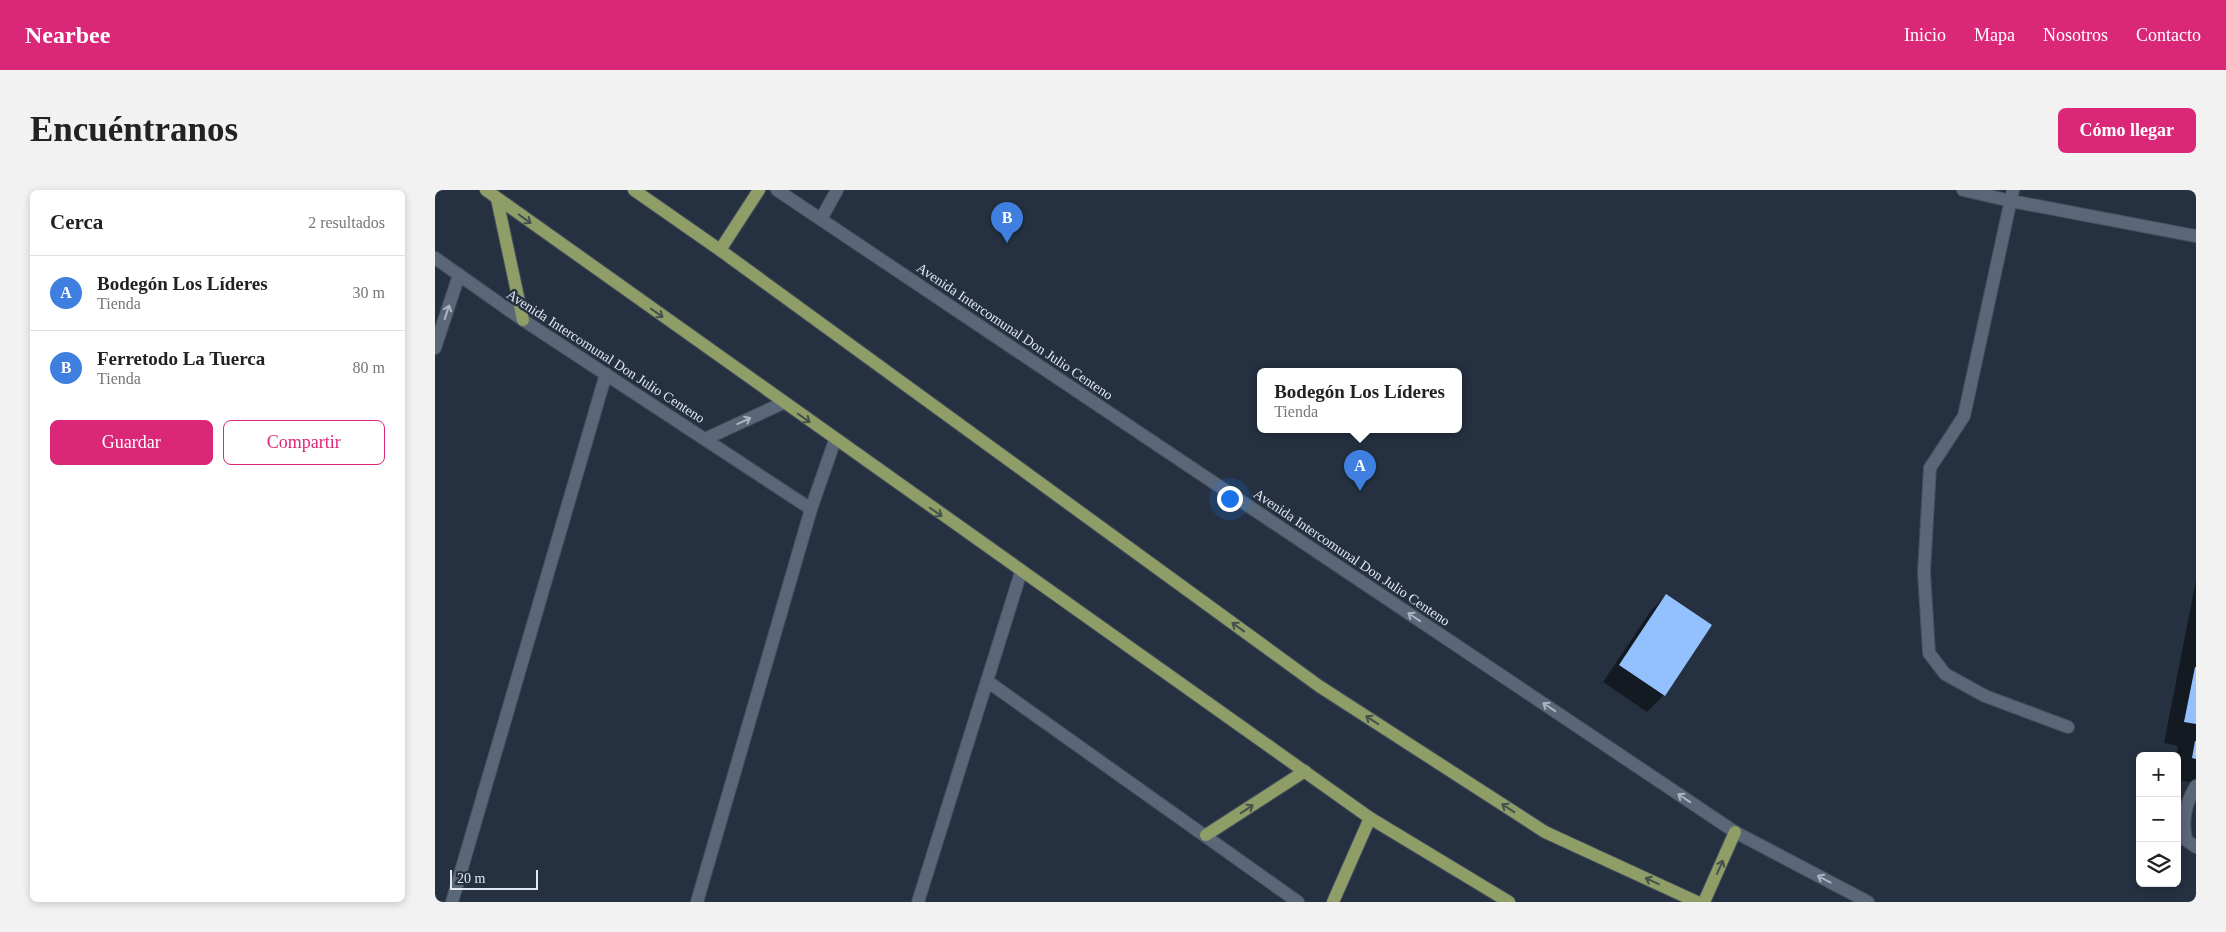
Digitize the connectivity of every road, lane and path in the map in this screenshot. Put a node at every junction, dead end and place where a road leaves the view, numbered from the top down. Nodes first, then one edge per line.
1 (486, 190) edge
2 (633, 190) edge
3 (759, 190) edge
4 (777, 190) edge
5 (837, 190) edge
6 (1963, 190) edge
7 (2012, 196) edge
8 (497, 198) junction
9 (821, 219) junction
10 (2196, 236) edge
11 (720, 250) junction
12 (435, 258) edge
13 (459, 275) junction
14 (523, 320) junction
15 (435, 348) edge
16 (606, 374) junction
17 (783, 403) junction
18 (705, 439) junction
19 (835, 440) junction
20 (811, 509) junction
21 (1021, 572) junction
22 (987, 681) junction
23 (2068, 727) dead end
24 (1305, 772) junction
25 (2196, 786) edge
26 (1370, 818) junction
27 (1735, 832) junction
28 (1206, 835) junction
29 (2196, 847) edge
30 (452, 902) edge
31 (697, 902) edge
32 (918, 902) edge
33 (1298, 902) edge
34 (1333, 902) edge
35 (1509, 902) edge
36 (1697, 902) edge
37 (1704, 902) edge
38 (1867, 902) edge

1 - 8 main road
2 - 11 main road
3 - 11 main road
4 - 9 street, Avenida Intercomunal Don Julio Centeno
5 - 9 street
6 - 7 street
7 - 10 street
7 - 23 street
8 - 14 main road
8 -> 17 main road
27 -> 9 street, Avenida Intercomunal Don Julio Centeno
36 -> 11 main road
12 - 13 street, Avenida Intercomunal Don Julio Centeno
13 - 14 street, Avenida Intercomunal Don Julio Centeno
15 -> 13 street
14 - 16 street, Avenida Intercomunal Don Julio Centeno
16 - 18 street, Avenida Intercomunal Don Julio Centeno
16 - 30 street
18 -> 17 street
17 -> 19 main road
18 - 20 street, Avenida Intercomunal Don Julio Centeno
19 - 20 street
19 -> 21 main road
20 - 31 street
21 - 22 street
21 - 24 main road
22 - 28 street
22 - 32 street
24 - 26 main road
28 -> 24 main road
25 - 29 street
26 - 34 main road
26 - 35 main road
37 -> 27 main road
38 -> 27 street, Avenida Intercomunal Don Julio Centeno
28 - 33 street

